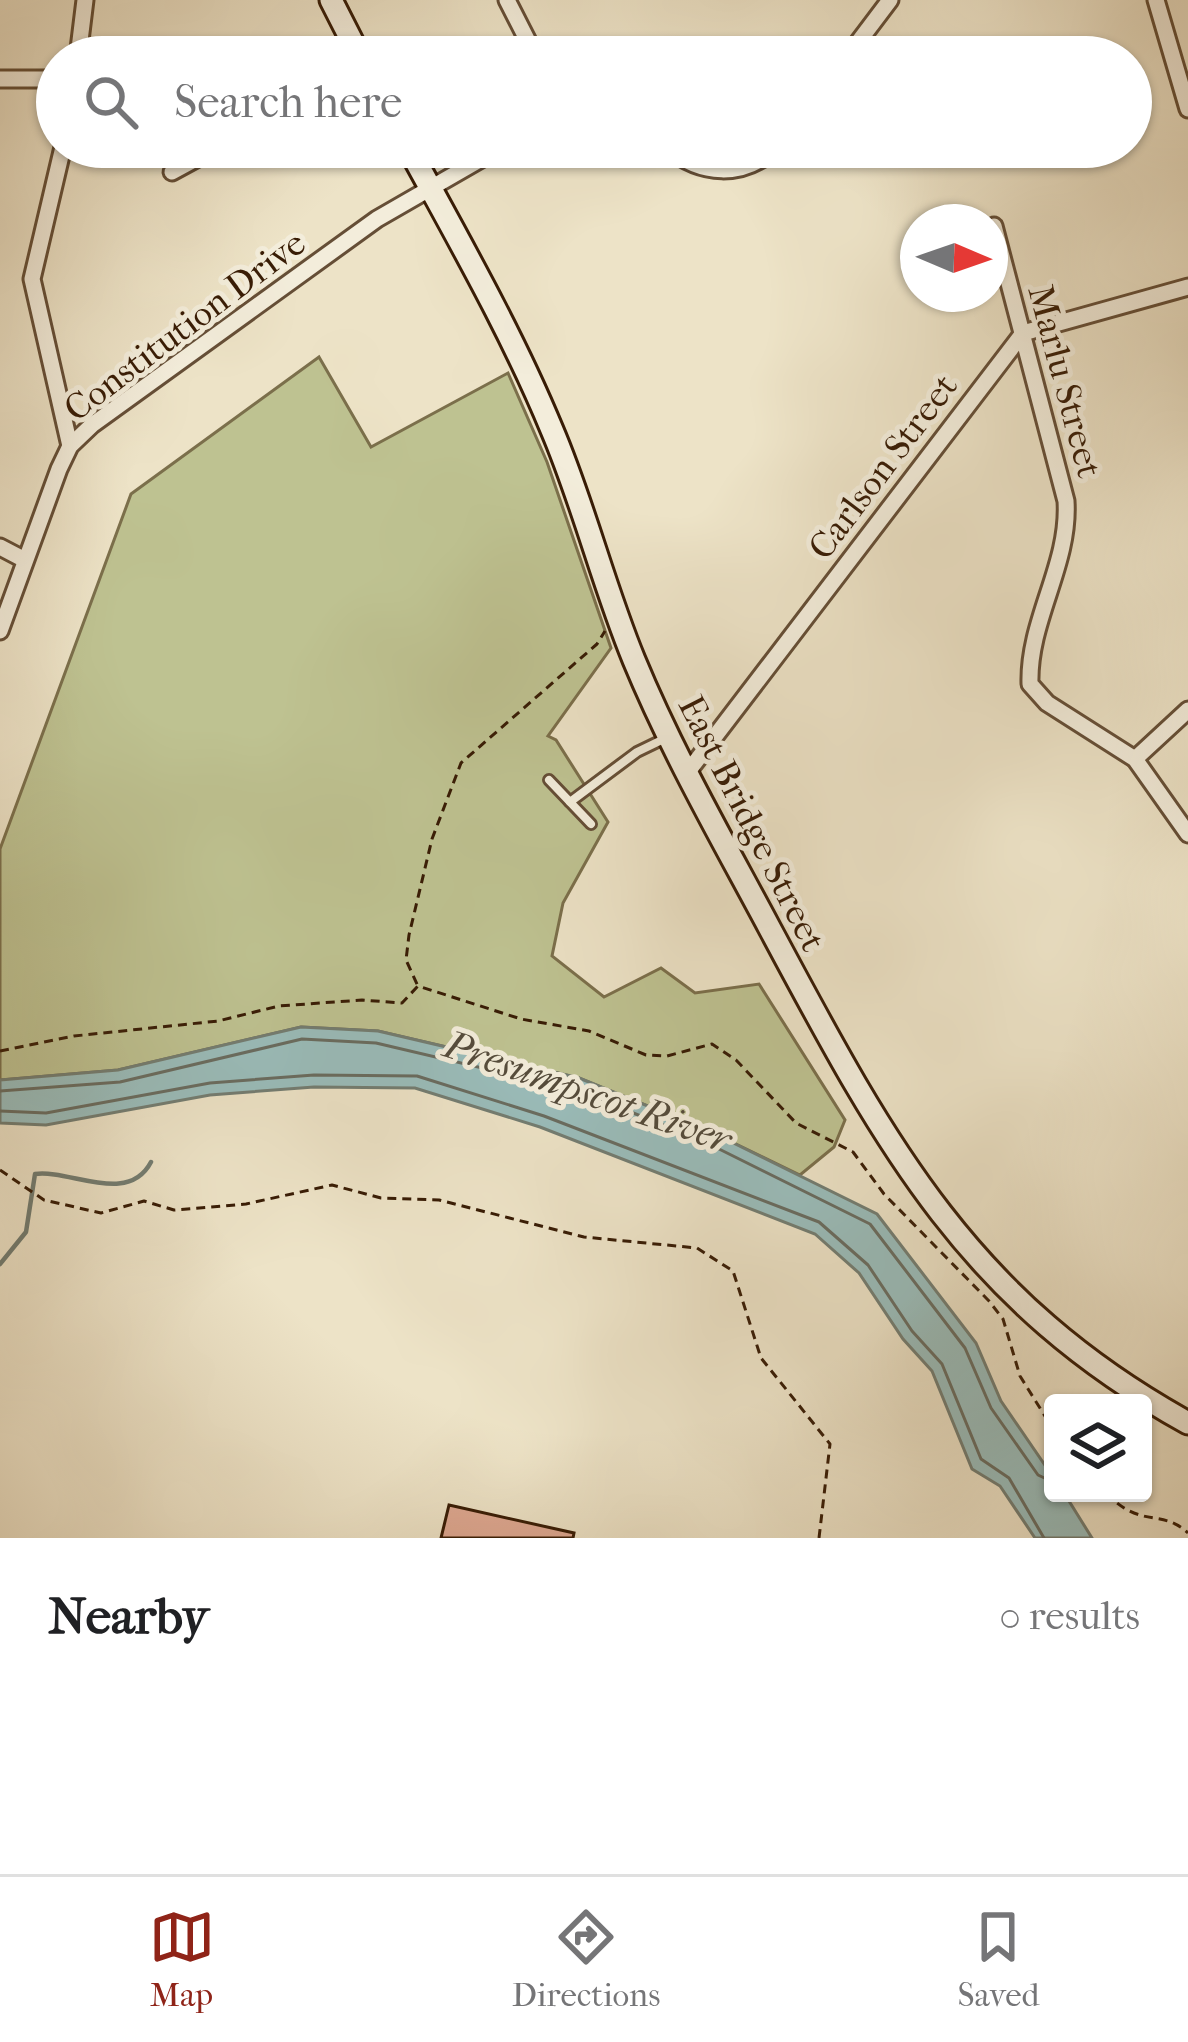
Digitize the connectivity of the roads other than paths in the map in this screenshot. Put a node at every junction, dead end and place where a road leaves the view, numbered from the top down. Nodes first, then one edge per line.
1 (85, 0) edge
2 (331, 0) edge
3 (507, 0) edge
4 (890, 0) edge
5 (1156, 0) edge
6 (81, 36) edge
7 (345, 36) edge
8 (525, 36) edge
9 (863, 36) edge
10 (0, 79) edge
11 (36, 80) edge
12 (1188, 109) edge
13 (58, 168) edge
14 (179, 168) edge
15 (420, 168) edge
16 (464, 168) edge
17 (700, 168) edge
18 (735, 168) edge
19 (172, 172) dead end
20 (430, 187) junction
21 (1008, 278) edge
22 (1188, 287) edge
23 (1023, 333) junction
24 (70, 446) junction
25 (0, 547) edge
26 (22, 559) junction
27 (0, 631) edge
28 (1188, 710) edge
29 (669, 737) junction
30 (1135, 759) junction
31 (687, 773) junction
32 (549, 780) dead end
33 (570, 802) junction
34 (591, 824) dead end
35 (1188, 834) edge
36 (1188, 1423) edge

1 - 6 street
2 - 7 street
3 - 8 street
4 - 9 street
5 - 12 street
10 - 11 street
13 - 24 street
14 - 19 street
15 - 20 street, East Bridge Street
16 - 20 street, Constitution Drive
17 - 18 street
20 - 24 street, Constitution Drive
20 - 29 street, East Bridge Street
21 - 23 street, Marlu Street
22 - 23 street
23 - 30 street, Marlu Street
23 - 31 street, Carlson Street
24 - 26 street, Constitution Drive
25 - 26 street
26 - 27 street, Constitution Drive
28 - 30 street
29 - 31 street, East Bridge Street
29 - 33 lane
30 - 35 street, Marlu Street
31 - 36 street, East Bridge Street
32 - 33 lane
33 - 34 lane

